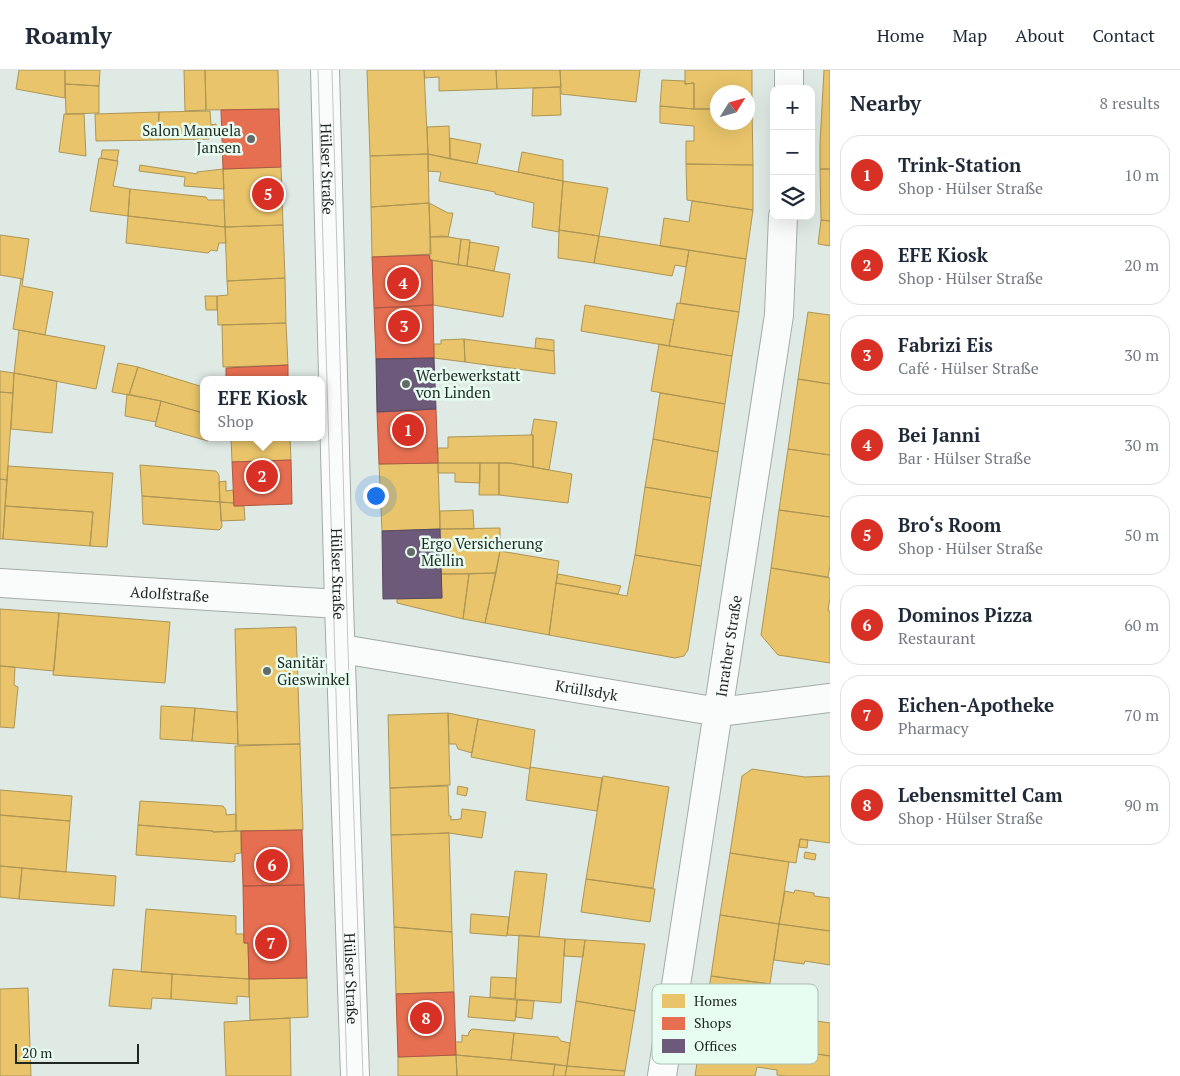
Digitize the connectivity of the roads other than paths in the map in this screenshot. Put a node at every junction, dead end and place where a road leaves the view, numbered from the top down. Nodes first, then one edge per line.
1 (325, 70) edge
2 (789, 70) edge
3 (789, 85) edge
4 (783, 220) edge
5 (0, 583) edge
6 (339, 604) junction
7 (342, 649) junction
8 (830, 698) edge
9 (719, 712) junction
10 (676, 984) edge
11 (355, 1076) edge

1 - 6 street, Hülser Straße
2 - 3 street
4 - 9 street, Inrather Straße
5 - 6 street, Adolfstraße
6 - 7 street, Hülser Straße
7 - 9 street, Krüllsdyk
7 - 11 street, Hülser Straße
8 - 9 street, Krüllsdyk
9 - 10 street, Inrather Straße

